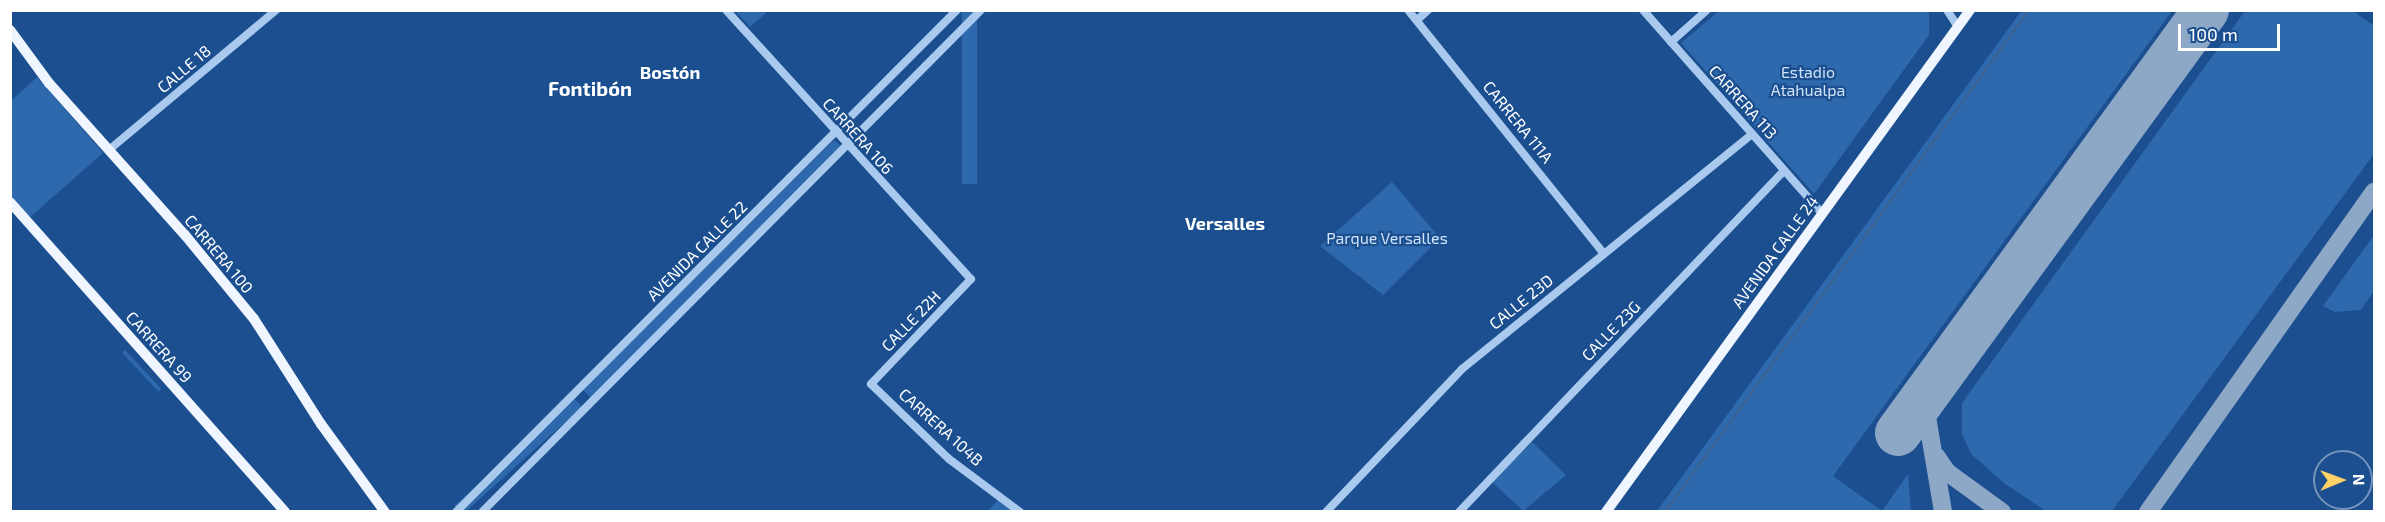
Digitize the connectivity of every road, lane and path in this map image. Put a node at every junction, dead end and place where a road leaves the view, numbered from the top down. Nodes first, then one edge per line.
1 (276, 10) edge
2 (726, 10) edge
3 (957, 10) edge
4 (981, 10) edge
5 (1408, 10) edge
6 (1428, 10) edge
7 (1643, 10) edge
8 (1707, 10) edge
9 (1947, 10) edge
10 (1970, 10) edge
11 (1416, 21) junction
12 (1958, 27) junction
13 (10, 30) edge
14 (1671, 42) junction
15 (1752, 134) junction
16 (836, 135) junction
17 (846, 146) junction
18 (110, 149) junction
19 (1784, 171) junction
20 (10, 202) edge
21 (1822, 213) junction
22 (1604, 254) junction
23 (971, 279) joint
24 (871, 384) joint
25 (285, 512) edge
26 (385, 512) edge
27 (456, 512) edge
28 (482, 512) edge
29 (1020, 512) edge
30 (1326, 512) edge
31 (1459, 512) edge
32 (1606, 512) edge

1 - 18 street, CALLE 18
2 - 16 street, CARRERA 106
3 - 16 street, AVENIDA CALLE 22
4 - 17 street, AVENIDA CALLE 22
5 - 11 street, CARRERA 111A
6 - 11 street
7 - 14 street, CARRERA 113
8 - 14 street
9 - 12 street
10 - 12 main road, AVENIDA CALLE 24
11 - 22 street, CARRERA 111A
12 - 21 main road, AVENIDA CALLE 24
13 - 18 main road, CARRERA 100
14 - 15 street, CARRERA 113
15 - 19 street, CARRERA 113
15 - 22 street, CALLE 23D
16 - 17 street, CARRERA 106
16 - 27 street, AVENIDA CALLE 22
17 - 23 street, CARRERA 106
17 - 28 street, AVENIDA CALLE 22
18 - 26 main road, CARRERA 100
19 - 21 street, CARRERA 113
19 - 31 street, CALLE 23G
20 - 25 main road, CARRERA 99
21 - 32 main road, AVENIDA CALLE 24
22 - 30 street, CALLE 23D
23 - 24 street, CALLE 22H
24 - 29 street, CARRERA 104B

